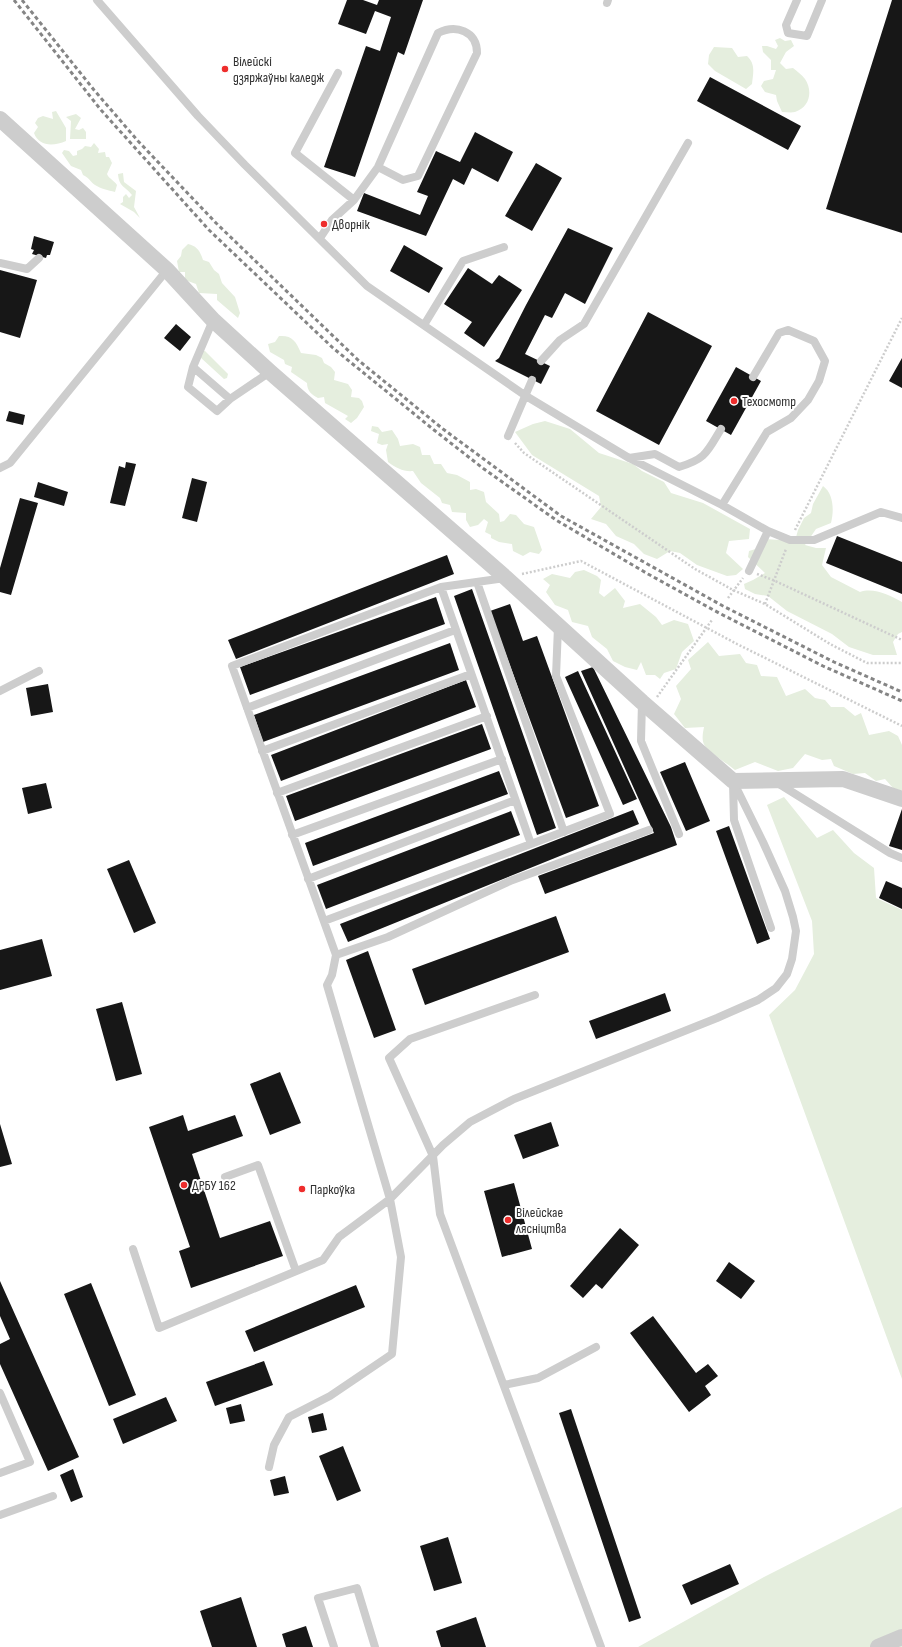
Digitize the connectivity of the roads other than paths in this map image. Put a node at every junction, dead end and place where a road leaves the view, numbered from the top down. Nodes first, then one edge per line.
1 (97, 0) edge
2 (798, 0) edge
3 (822, 0) edge
4 (338, 73) dead end
5 (0, 119) edge
6 (688, 143) dead end
7 (378, 167) junction
8 (354, 200) junction
9 (320, 238) junction
10 (504, 247) dead end
11 (39, 258) dead end
12 (0, 263) edge
13 (167, 270) junction
14 (213, 320) junction
15 (424, 325) junction
16 (541, 361) dead end
17 (193, 366) junction
18 (270, 372) junction
19 (753, 377) dead end
20 (532, 380) dead end
21 (526, 396) junction
22 (230, 399) junction
23 (721, 429) dead end
24 (508, 436) road end
25 (629, 458) junction
26 (0, 468) edge
27 (722, 505) junction
28 (902, 518) edge
29 (768, 531) junction
30 (749, 571) road end
31 (506, 578) junction
32 (477, 582) junction
33 (440, 587) junction
34 (558, 626) junction
35 (456, 630) junction
36 (39, 671) dead end
37 (471, 674) junction
38 (0, 691) edge
39 (650, 700) junction
40 (247, 708) junction
41 (487, 716) junction
42 (262, 751) junction
43 (502, 759) junction
44 (772, 780) junction
45 (733, 781) junction
46 (277, 793) junction
47 (902, 799) edge
48 (515, 800) junction
49 (649, 830) dead end
50 (564, 832) junction
51 (679, 834) dead end
52 (292, 835) junction
53 (531, 844) junction
54 (902, 858) edge
55 (308, 879) junction
56 (324, 921) junction
57 (771, 928) dead end
58 (336, 955) junction
59 (535, 995) dead end
60 (433, 1156) junction
61 (225, 1177) dead end
62 (390, 1198) junction
63 (133, 1249) dead end
64 (296, 1271) junction
65 (596, 1347) dead end
66 (504, 1385) junction
67 (0, 1393) edge
68 (269, 1467) dead end
69 (0, 1473) edge
70 (53, 1496) dead end
71 (0, 1515) edge
72 (902, 1637) edge
73 (334, 1647) edge
74 (375, 1647) edge
75 (601, 1647) edge
76 (878, 1647) edge

1 - 9 lane
2 - 3 lane
4 - 8 lane
5 - 13 street
6 - 16 lane
7 - 7 lane
7 - 8 lane
8 - 9 lane
9 - 15 lane
10 - 15 lane
11 - 12 lane
13 - 14 street
13 - 26 lane
14 - 17 lane
14 - 18 street
15 - 21 lane
17 - 22 lane
17 - 22 lane
18 - 22 lane
18 - 31 street
19 - 27 lane
20 - 21 lane
21 - 24 lane
21 - 25 lane
23 - 25 lane
25 - 27 lane
27 - 29 lane
28 - 29 lane
29 - 30 lane
31 - 32 lane
31 - 34 street
32 - 33 lane
32 - 50 lane
33 - 35 lane
33 - 40 lane
34 - 39 street
34 - 50 lane
35 - 37 lane
35 - 40 lane
36 - 38 lane
37 - 41 lane
37 - 42 lane
39 - 45 street
39 - 51 lane
40 - 42 lane
41 - 43 lane
41 - 46 lane
42 - 46 lane
43 - 48 lane
43 - 52 lane
44 - 45 street
44 - 47 street
44 - 54 lane
45 - 57 lane
45 - 60 lane
46 - 52 lane
48 - 53 lane
48 - 55 lane
49 - 58 lane
50 - 53 lane
52 - 55 lane
53 - 56 lane
55 - 56 lane
56 - 58 lane
58 - 62 lane
59 - 60 lane
60 - 62 lane
60 - 66 lane
61 - 64 lane
62 - 64 lane
62 - 68 lane
63 - 64 lane
65 - 66 lane
66 - 75 lane
67 - 69 lane
70 - 71 lane
72 - 76 street
73 - 74 lane

